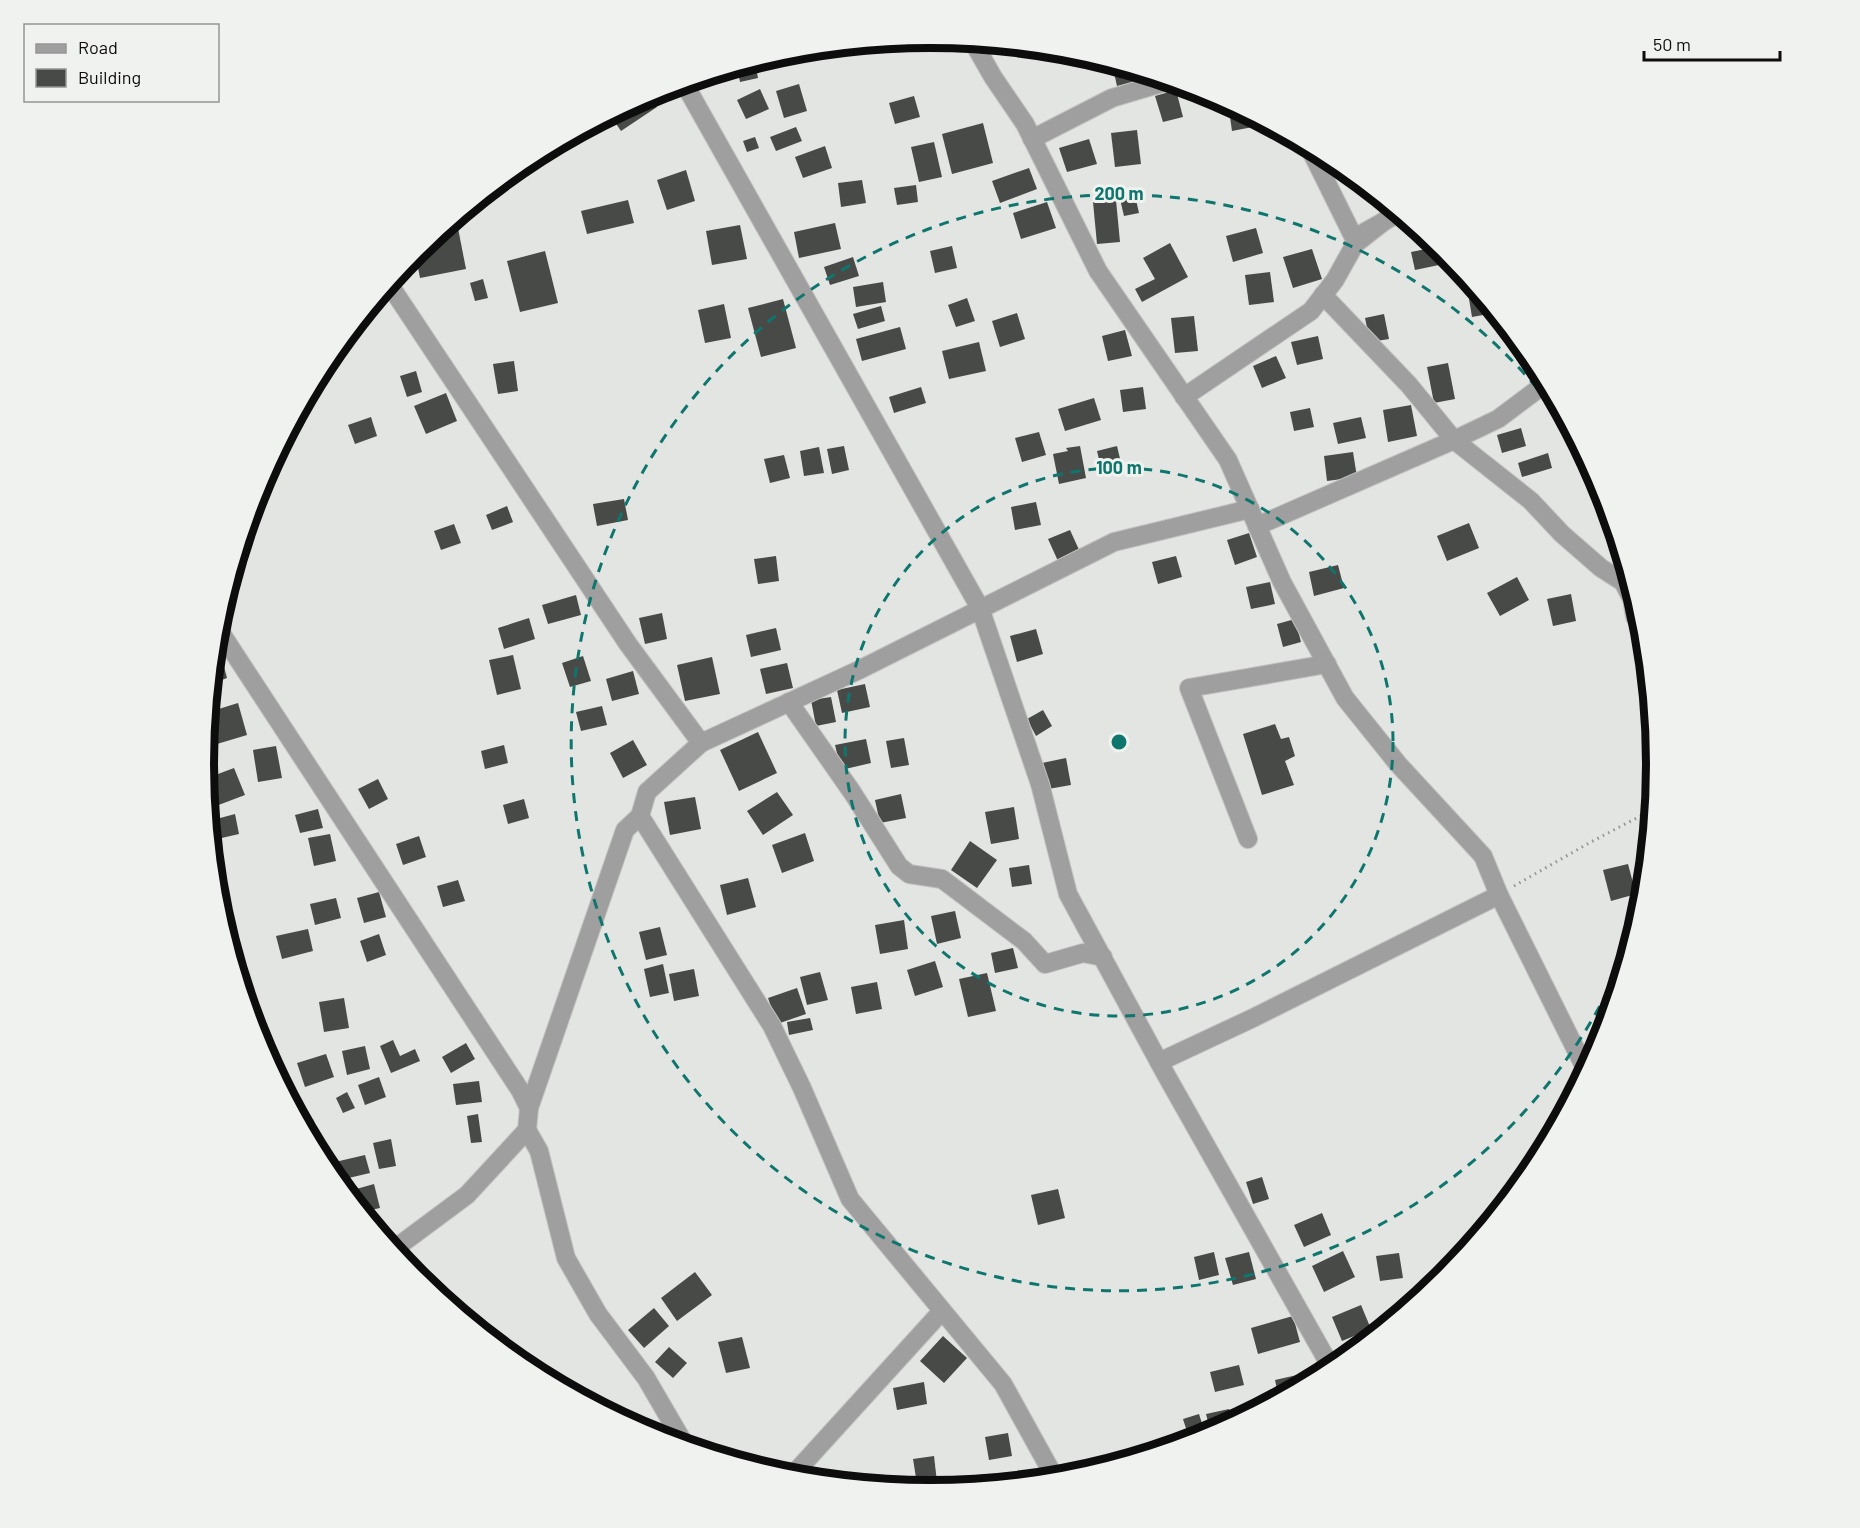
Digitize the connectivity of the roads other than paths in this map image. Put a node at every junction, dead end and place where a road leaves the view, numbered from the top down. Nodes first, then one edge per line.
1 (978, 50) edge
2 (1156, 85) edge
3 (688, 91) edge
4 (1032, 139) junction
5 (1316, 162) edge
6 (1391, 217) edge
7 (1391, 217) edge
8 (393, 291) edge
9 (1323, 295) junction
10 (1539, 388) edge
11 (1184, 397) junction
12 (1454, 440) junction
13 (1253, 518) junction
14 (1623, 582) edge
15 (980, 608) junction
16 (225, 640) edge
17 (1327, 664) junction
18 (789, 702) junction
19 (701, 743) junction
20 (640, 816) junction
21 (1248, 839) dead end
22 (1499, 895) junction
23 (1103, 957) junction
24 (1581, 1060) edge
25 (1159, 1062) junction
26 (529, 1108) junction
27 (526, 1130) junction
28 (400, 1245) edge
29 (942, 1311) junction
30 (1327, 1360) edge
31 (678, 1434) edge
32 (800, 1468) edge
33 (1050, 1469) edge

1 - 4 street
2 - 4 street
3 - 15 street
4 - 11 street
5 - 6 street
7 - 9 street
8 - 19 street
9 - 11 street
9 - 12 street
10 - 12 street
11 - 13 street
12 - 13 street
12 - 14 street
13 - 15 street
13 - 17 street
15 - 18 street
15 - 23 street
16 - 26 street
17 - 21 street
17 - 22 street
18 - 19 street
18 - 23 street
19 - 20 street
20 - 26 street
20 - 29 street
22 - 24 street
22 - 25 street
23 - 25 street
25 - 30 street
26 - 27 street
27 - 28 street
27 - 31 street
29 - 32 street
29 - 33 street

